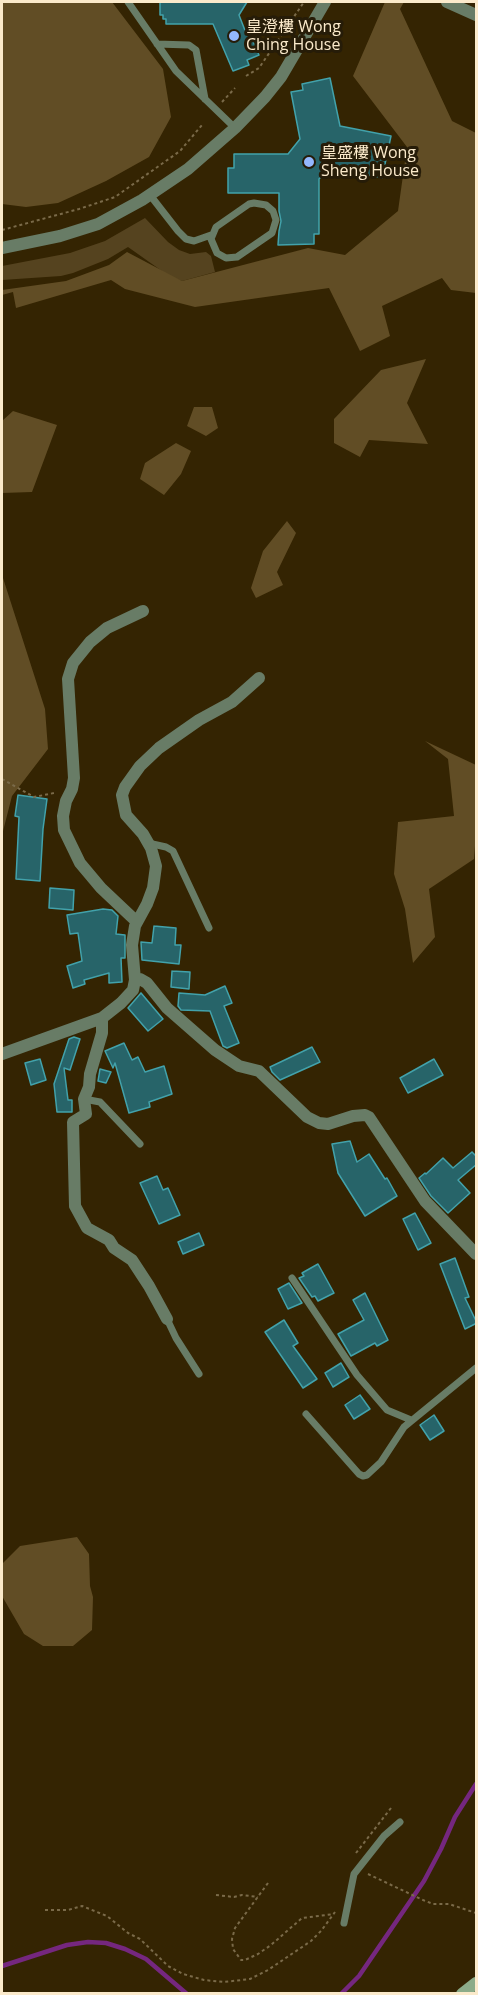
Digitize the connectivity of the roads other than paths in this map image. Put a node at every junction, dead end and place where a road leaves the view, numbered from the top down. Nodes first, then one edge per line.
1 (129, 2) edge
2 (325, 2) edge
3 (447, 2) edge
4 (477, 15) edge
5 (157, 44) junction
6 (205, 99) junction
7 (235, 128) junction
8 (150, 195) junction
9 (212, 235) junction
10 (2, 248) edge
11 (143, 611) dead end
12 (259, 678) dead end
13 (148, 843) junction
14 (137, 922) junction
15 (209, 928) dead end
16 (135, 980) junction
17 (102, 1018) junction
18 (2, 1054) edge
19 (84, 1099) junction
20 (140, 1144) dead end
21 (477, 1254) edge
22 (292, 1278) dead end
23 (167, 1319) joint
24 (477, 1368) edge
25 (200, 1374) dead end
26 (306, 1414) dead end
27 (411, 1420) junction
28 (400, 1822) dead end
29 (344, 1923) dead end
30 (477, 1983) edge
31 (462, 1994) edge

1 - 5 lane
2 - 7 street
3 - 4 street
5 - 6 lane
5 - 6 lane
6 - 7 lane
7 - 8 street
8 - 9 lane
8 - 10 street
9 - 9 lane
11 - 14 street
12 - 13 street
13 - 14 street
13 - 15 lane
14 - 16 street
16 - 17 street
16 - 21 street
17 - 18 street
17 - 19 street
19 - 20 lane
19 - 23 street
22 - 27 lane
23 - 25 lane
24 - 27 lane
26 - 27 lane
28 - 29 lane
30 - 31 main road

